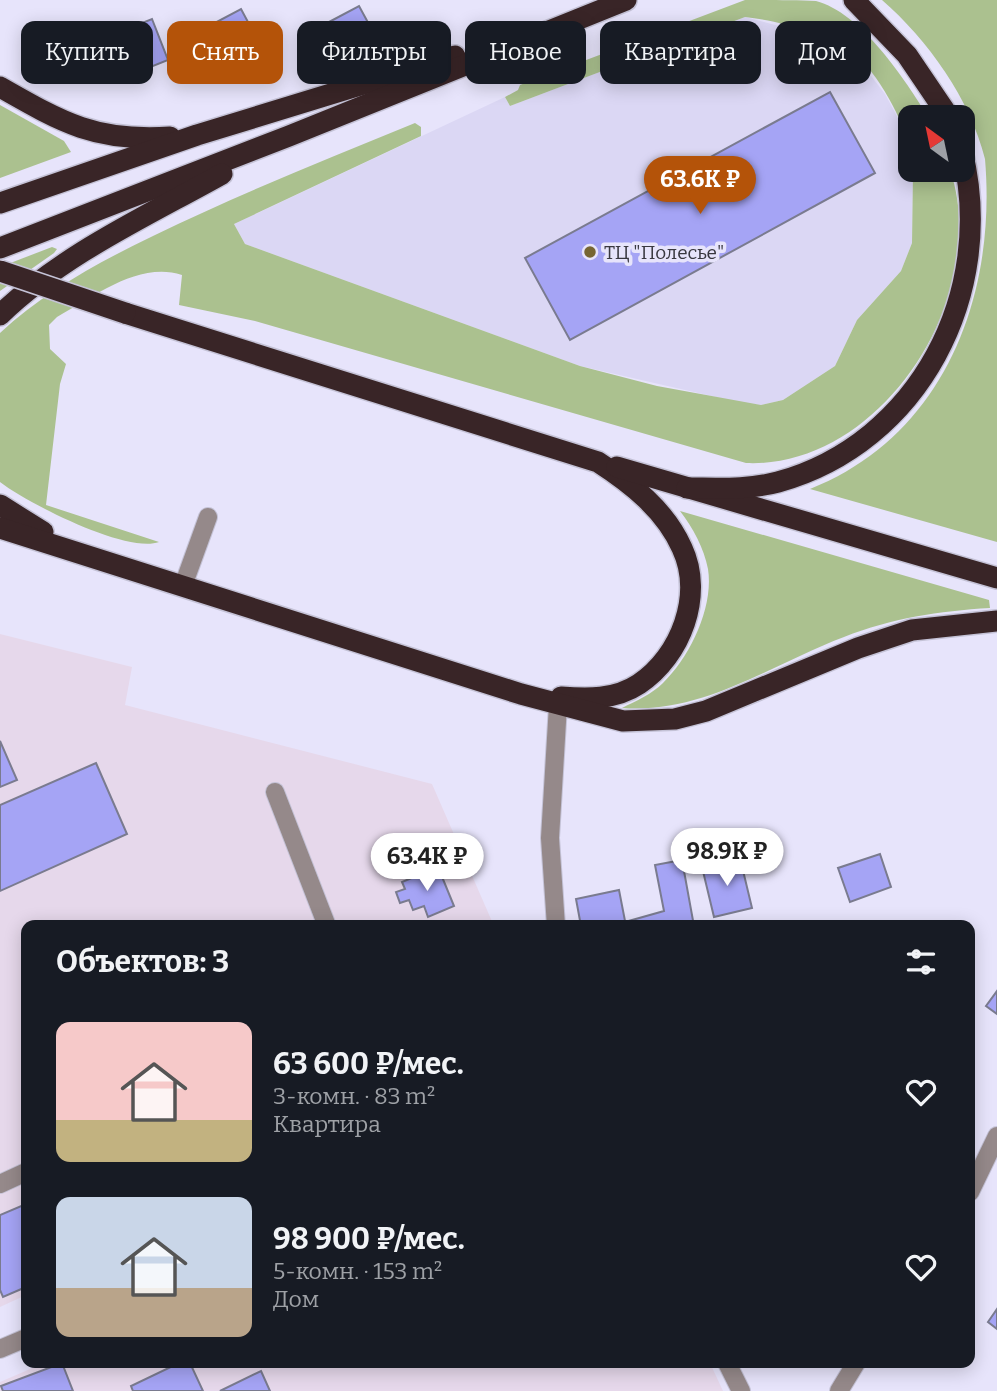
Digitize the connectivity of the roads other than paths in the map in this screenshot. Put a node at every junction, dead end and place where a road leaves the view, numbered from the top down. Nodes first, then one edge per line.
1 (626, 0) edge
2 (854, 0) edge
3 (569, 21) edge
4 (465, 53) edge
5 (465, 64) edge
6 (0, 87) edge
7 (941, 105) edge
8 (197, 135) junction
9 (289, 136) junction
10 (969, 182) edge
11 (0, 204) edge
12 (0, 248) edge
13 (0, 271) edge
14 (0, 315) edge
15 (598, 462) junction
16 (687, 488) junction
17 (0, 505) edge
18 (208, 517) dead end
19 (0, 528) edge
20 (78, 551) junction
21 (997, 579) edge
22 (183, 586) junction
23 (997, 621) edge
24 (521, 694) junction
25 (558, 705) junction
26 (275, 792) dead end
27 (325, 920) edge
28 (556, 920) edge
29 (997, 1136) edge
30 (21, 1174) edge
31 (975, 1182) edge
32 (0, 1184) edge
33 (21, 1340) edge
34 (0, 1349) edge
35 (730, 1368) edge
36 (853, 1368) edge
37 (741, 1391) edge
38 (839, 1391) edge

1 - 3 highway
2 - 7 highway
4 - 8 highway
5 - 9 highway
6 - 8 highway
8 - 11 highway
9 - 12 highway
9 - 14 highway
10 - 16 highway
13 - 15 highway, bridge
15 - 16 highway
15 - 24 highway
16 - 21 highway
17 - 20 highway
18 - 22 street
19 - 20 highway
20 - 22 highway
22 - 24 highway
23 - 25 highway
24 - 25 highway
25 - 28 street
26 - 27 street
29 - 31 street
30 - 32 street
33 - 34 street
35 - 37 street
36 - 38 street

